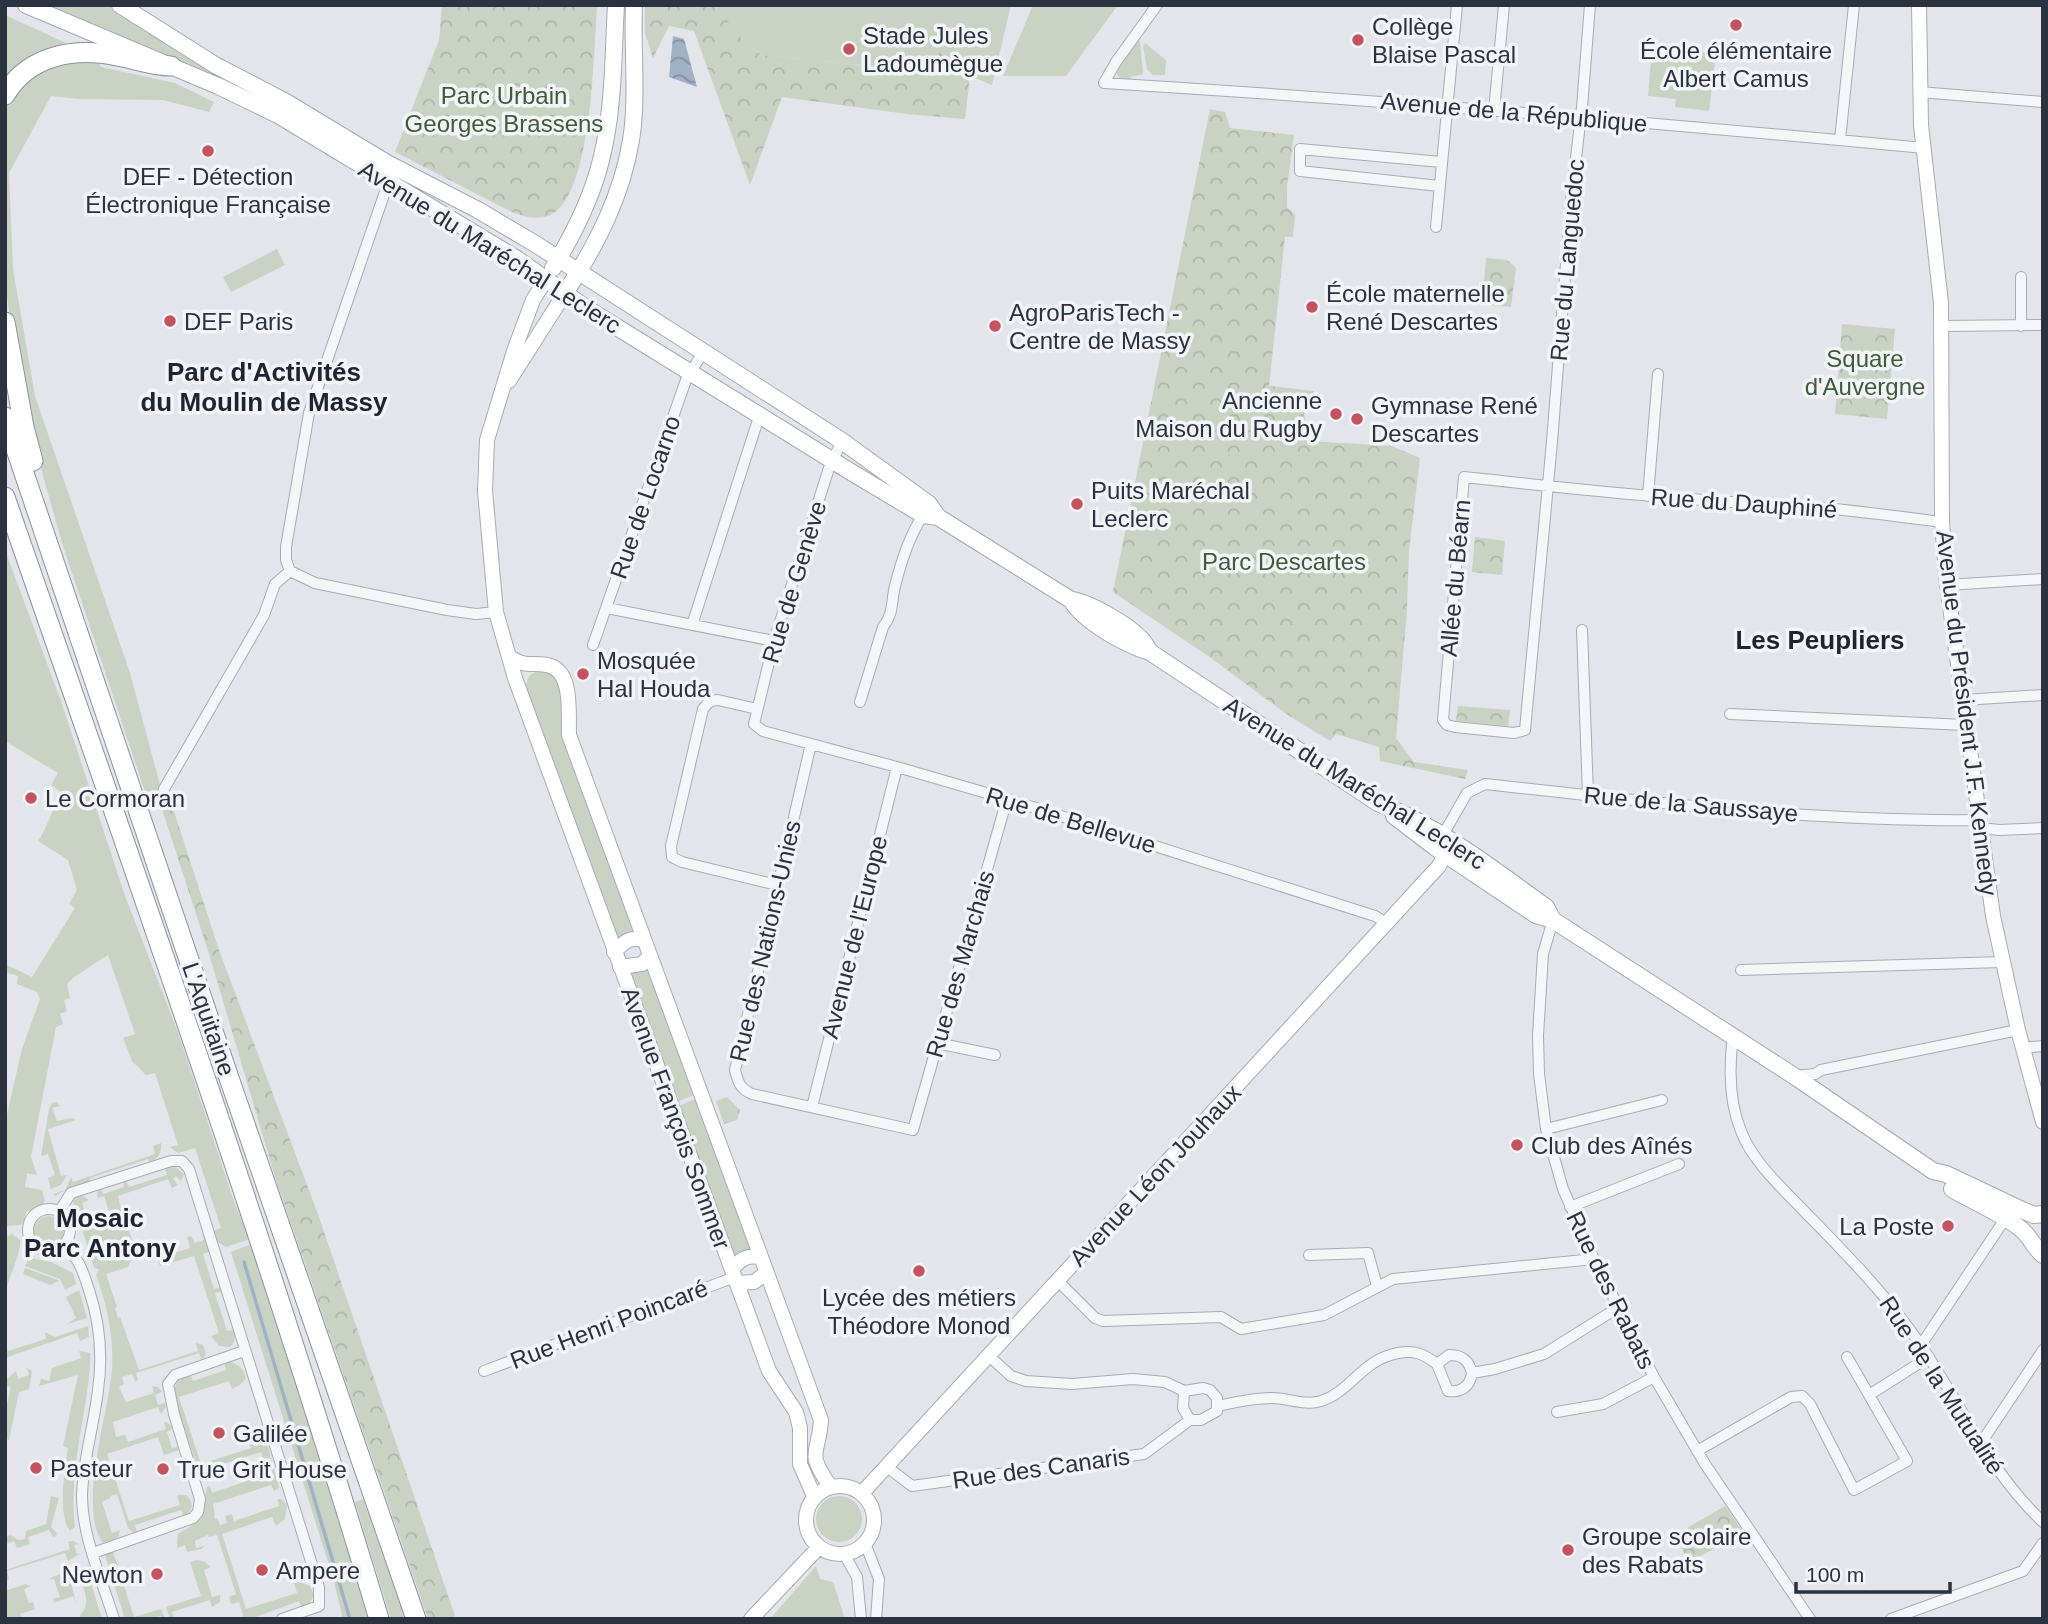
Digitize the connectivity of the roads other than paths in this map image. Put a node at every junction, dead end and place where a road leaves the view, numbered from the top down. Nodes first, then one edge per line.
1 (26, 5) edge
2 (120, 5) edge
3 (616, 5) edge
4 (634, 5) edge
5 (1157, 5) edge
6 (1457, 5) edge
7 (1504, 5) edge
8 (1590, 5) edge
9 (1854, 5) edge
10 (1919, 5) edge
11 (171, 66) junction
12 (1919, 92) junction
13 (5, 94) edge
14 (2043, 102) edge
15 (1447, 106) junction
16 (1494, 111) junction
17 (1581, 118) junction
18 (1840, 140) junction
19 (1924, 148) junction
20 (1441, 162) junction
21 (388, 183) junction
22 (1439, 186) junction
23 (1436, 226) dead end
24 (558, 259) junction
25 (579, 272) junction
26 (2021, 277) dead end
27 (546, 279) junction
28 (565, 293) junction
29 (5, 323) edge
30 (2043, 325) edge
31 (1942, 326) junction
32 (2021, 326) junction
33 (703, 352) junction
34 (690, 372) junction
35 (1658, 374) dead end
36 (498, 400) junction
37 (762, 415) junction
38 (5, 417) edge
39 (842, 441) junction
40 (832, 460) junction
41 (1546, 486) junction
42 (1648, 496) junction
43 (5, 497) edge
44 (931, 516) junction
45 (1942, 522) junction
46 (42, 524) junction
47 (290, 571) junction
48 (2043, 579) edge
49 (1947, 585) junction
50 (607, 608) junction
51 (496, 612) junction
52 (692, 625) junction
53 (1582, 630) dead end
54 (774, 640) junction
55 (593, 645) dead end
56 (509, 657) junction
57 (533, 665) junction
58 (515, 678) junction
59 (521, 694) junction
60 (2043, 695) edge
61 (1963, 700) junction
62 (860, 702) dead end
63 (757, 709) junction
64 (1730, 714) dead end
65 (754, 724) joint
66 (1965, 725) junction
67 (1525, 730) joint
68 (811, 744) junction
69 (897, 766) junction
70 (164, 789) dead end
71 (1588, 795) junction
72 (1007, 799) junction
73 (1980, 824) junction
74 (2043, 828) edge
75 (1444, 845) junction
76 (777, 885) junction
77 (1553, 920) junction
78 (1386, 923) junction
79 (644, 940) junction
80 (614, 952) junction
81 (650, 956) junction
82 (2003, 962) junction
83 (620, 967) junction
84 (1741, 970) dead end
85 (2018, 1030) junction
86 (1733, 1036) junction
87 (937, 1043) junction
88 (2043, 1046) edge
89 (2022, 1048) junction
90 (995, 1055) dead end
91 (1794, 1076) junction
92 (1662, 1100) dead end
93 (812, 1107) junction
94 (2043, 1122) edge
95 (1546, 1129) junction
96 (913, 1130) joint
97 (1679, 1164) dead end
98 (1933, 1171) junction
99 (1570, 1207) junction
100 (59, 1212) junction
101 (2042, 1214) edge
102 (2005, 1219) junction
103 (63, 1246) junction
104 (2038, 1249) edge
105 (1309, 1255) dead end
106 (760, 1257) junction
107 (1594, 1259) junction
108 (766, 1273) junction
109 (734, 1276) junction
110 (1058, 1280) junction
111 (1377, 1286) junction
112 (1619, 1307) junction
113 (1921, 1345) junction
114 (2043, 1350) edge
115 (244, 1351) junction
116 (989, 1356) junction
117 (1847, 1357) dead end
118 (1929, 1357) junction
119 (1437, 1364) junction
120 (484, 1371) dead end
121 (1472, 1373) junction
122 (1654, 1377) junction
123 (1184, 1391) junction
124 (1869, 1395) junction
125 (1218, 1406) junction
126 (1557, 1412) dead end
127 (1190, 1420) junction
128 (1981, 1443) junction
129 (1697, 1451) junction
130 (887, 1467) junction
131 (830, 1486) junction
132 (862, 1493) junction
133 (814, 1496) junction
134 (2043, 1522) edge
135 (2043, 1543) edge
136 (865, 1544) junction
137 (819, 1547) junction
138 (93, 1553) junction
139 (844, 1554) junction
140 (114, 1619) edge
141 (282, 1619) edge
142 (380, 1619) edge
143 (416, 1619) edge
144 (751, 1619) edge
145 (861, 1619) edge
146 (876, 1619) edge
147 (1810, 1619) edge
148 (1891, 1619) edge

1 - 11 main road, Avenue du Maréchal Leclerc
2 - 24 main road, Avenue du Maréchal Leclerc
3 - 24 main road
4 - 25 main road
5 - 15 street, Avenue de la République
6 - 15 street
7 - 16 street
8 - 17 street, Rue du Languedoc
9 - 18 street
10 - 12 street, Avenue du Président J.F. Kennedy
11 - 13 highway
11 - 21 main road, Avenue du Maréchal Leclerc
12 - 14 street
12 - 19 street, Avenue du Président J.F. Kennedy
15 - 16 street, Avenue de la République
15 - 20 street
16 - 17 street, Avenue de la République
17 - 18 street, Avenue de la République
17 - 41 street, Rue du Languedoc
18 - 19 street, Avenue de la République
19 - 31 street, Avenue du Président J.F. Kennedy
20 - 22 street
20 - 22 street
21 - 27 main road, Avenue du Maréchal Leclerc
21 - 47 street
22 - 23 street
24 - 25 main road, Avenue du Maréchal Leclerc
24 - 27 main road
25 - 28 main road
25 - 33 main road, Avenue du Maréchal Leclerc
26 - 32 street
27 - 28 main road, Avenue du Maréchal Leclerc
27 - 36 street
28 - 34 main road, Avenue du Maréchal Leclerc
28 - 36 street
29 - 46 highway
30 - 32 street
31 - 32 street
31 - 45 street, Avenue du Président J.F. Kennedy
33 - 34 street, Rue de Locarno
33 - 39 main road, Avenue du Maréchal Leclerc
34 - 37 main road, Avenue du Maréchal Leclerc
34 - 50 street, Rue de Locarno
35 - 42 street
36 - 51 street
37 - 40 main road, Avenue du Maréchal Leclerc
37 - 52 street
38 - 46 highway, L'Aquitaine
39 - 40 street, Rue de Genève
39 - 44 main road, Avenue du Maréchal Leclerc
40 - 44 main road, Avenue du Maréchal Leclerc
40 - 54 street, Rue de Genève
41 - 42 street, Rue du Dauphiné
41 - 67 street, Rue du Languedoc
41 - 67 street, Allée du Béarn
42 - 45 street, Rue du Dauphiné
43 - 142 highway, L'Aquitaine
44 - 62 street
44 - 75 main road, Avenue du Maréchal Leclerc
45 - 49 street, Avenue du Président J.F. Kennedy
46 - 143 highway, L'Aquitaine
47 - 51 street
47 - 70 street
48 - 49 street
49 - 61 street, Avenue du Président J.F. Kennedy
50 - 52 street
50 - 55 street, Rue de Locarno
51 - 56 street
52 - 54 street
53 - 71 street
54 - 63 street, Rue de Genève
56 - 57 street
56 - 58 street
57 - 58 street
57 - 59 street
57 - 79 street
58 - 59 street
59 - 80 street
60 - 61 street
61 - 66 street, Avenue du Président J.F. Kennedy
63 - 65 street, Rue de Genève
63 - 76 street
64 - 66 street
65 - 68 street, Rue de Bellevue
66 - 73 street, Avenue du Président J.F. Kennedy
68 - 69 street, Rue de Bellevue
68 - 76 street, Rue des Nations-Unies
69 - 72 street, Rue de Bellevue
69 - 93 street, Avenue de l'Europe
71 - 73 street, Rue de la Saussaye
71 - 75 street, Rue de la Saussaye
72 - 78 street, Rue de Bellevue
72 - 87 street, Rue des Marchais
73 - 74 street, Rue de la Saussaye
73 - 82 street, Avenue du Président J.F. Kennedy
75 - 77 main road, Avenue du Maréchal Leclerc
75 - 77 main road, Avenue du Maréchal Leclerc
75 - 78 street, Avenue Léon Jouhaux
76 - 93 street, Rue des Nations-Unies
77 - 86 main road
77 - 95 street, Rue des Rabats
78 - 110 street, Avenue Léon Jouhaux
79 - 80 street
79 - 81 street
80 - 83 street
81 - 83 street
81 - 106 street, Avenue François Sommer
82 - 84 street
82 - 85 street, Avenue du Président J.F. Kennedy
83 - 109 street, Avenue François Sommer
85 - 89 street, Avenue du Président J.F. Kennedy
85 - 91 street
86 - 91 main road
86 - 113 street, Rue de la Mutualité
87 - 90 street
87 - 96 street, Rue des Marchais
88 - 89 street
89 - 94 street, Avenue du Président J.F. Kennedy
91 - 98 main road
92 - 95 street
93 - 96 street, Rue des Nations-Unies
95 - 99 street, Rue des Rabats
97 - 99 street
98 - 101 main road
98 - 102 main road
99 - 107 street, Rue des Rabats
100 - 103 street
100 - 103 street
100 - 115 street
101 - 104 main road
102 - 104 main road
102 - 113 street
103 - 138 street
105 - 111 street
106 - 108 street, Avenue François Sommer
106 - 109 street
107 - 111 street
107 - 112 street, Rue des Rabats
108 - 109 street
108 - 131 street
109 - 120 street, Rue Henri Poincaré
109 - 133 street, Avenue François Sommer
110 - 111 street
110 - 116 street, Avenue Léon Jouhaux
112 - 121 street
112 - 122 street, Rue des Rabats
113 - 118 street, Rue de la Mutualité
114 - 128 street
115 - 138 street
115 - 141 street
116 - 123 street
116 - 130 street, Avenue Léon Jouhaux
117 - 124 street
118 - 124 street
118 - 128 street, Rue de la Mutualité
119 - 121 street
119 - 121 street
119 - 125 street
122 - 126 street
122 - 129 street, Rue des Rabats
123 - 125 street
123 - 127 street
124 - 129 street
125 - 127 street
127 - 130 street, Rue des Canaris
128 - 134 street, Rue de la Mutualité
129 - 147 street, Rue des Rabats
130 - 132 street, Avenue Léon Jouhaux
131 - 132 street
131 - 133 street
132 - 136 street
133 - 137 street
135 - 148 street
136 - 139 street
136 - 146 street
137 - 139 street
137 - 144 street
138 - 140 street
139 - 145 street

